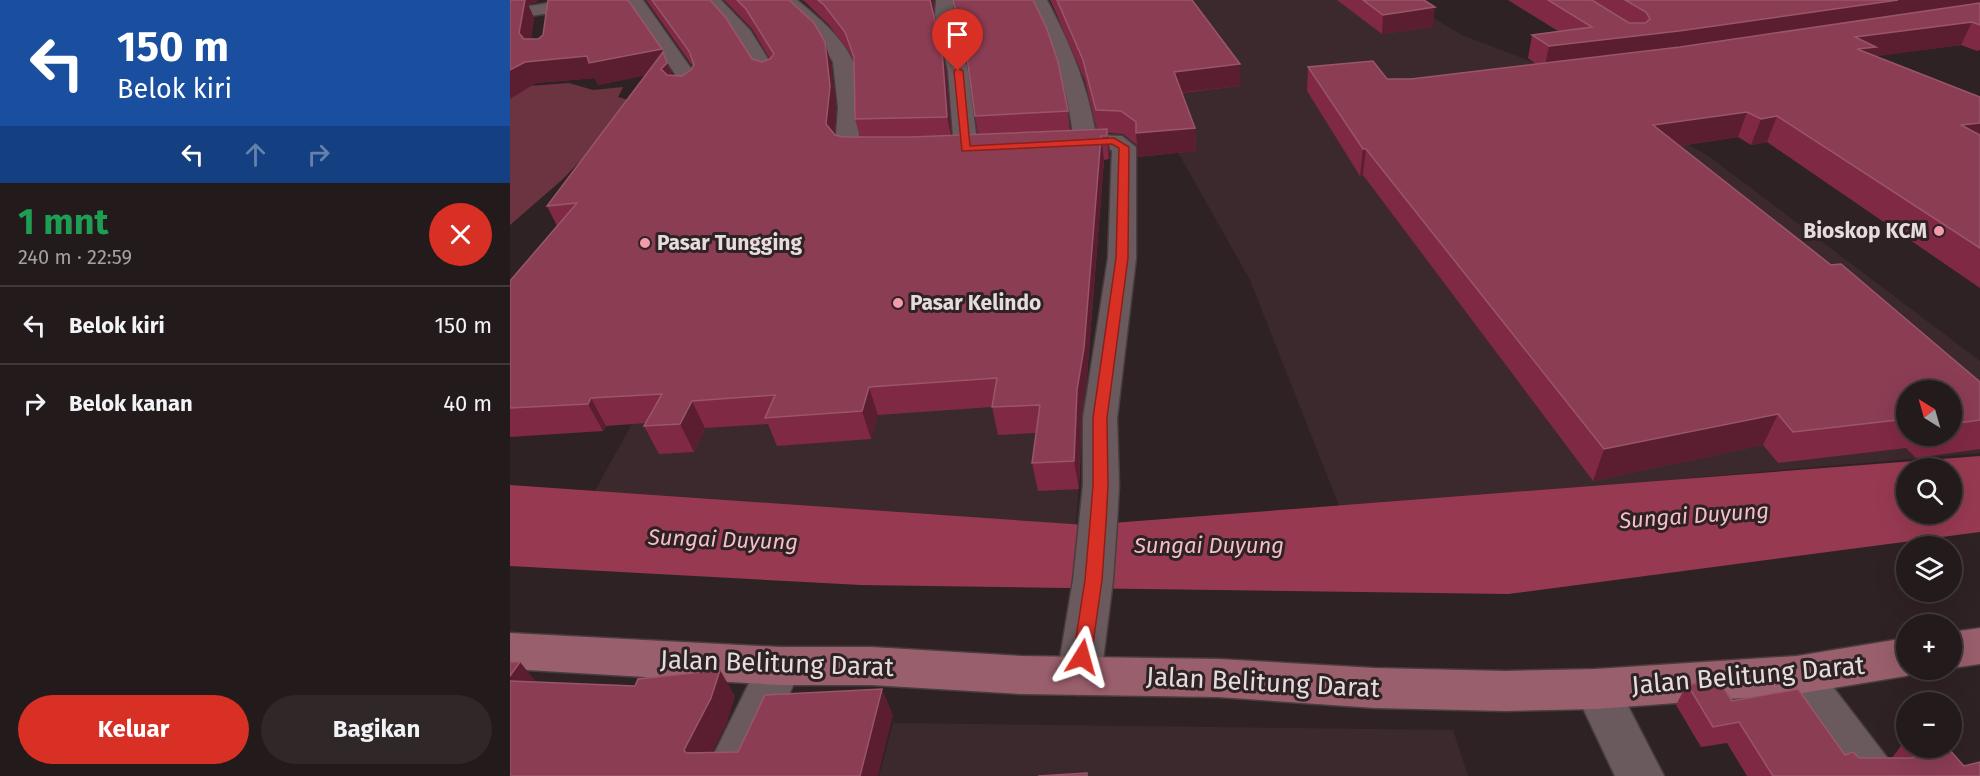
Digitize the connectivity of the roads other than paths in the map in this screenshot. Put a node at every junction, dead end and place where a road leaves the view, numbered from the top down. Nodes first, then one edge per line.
1 (604, 0) edge
2 (634, 0) edge
3 (711, 0) edge
4 (786, 0) edge
5 (945, 0) edge
6 (1038, 0) edge
7 (547, 11) edge
8 (510, 14) edge
9 (768, 75) edge
10 (683, 91) edge
11 (1085, 142) junction
12 (1041, 144) edge
13 (997, 147) edge
14 (897, 152) edge
15 (1980, 646) edge
16 (1962, 649) edge
17 (510, 651) edge
18 (1896, 659) edge
19 (780, 666) junction
20 (1797, 675) junction
21 (1079, 676) junction
22 (1596, 688) junction
23 (727, 776) edge
24 (1640, 776) edge
25 (1872, 776) edge

1 - 7 street
2 - 10 street
3 - 9 street
4 - 14 street
5 - 13 street
6 - 11 street
7 - 8 street
11 - 12 street
11 - 21 street
15 - 16 main road
17 - 19 main road, Jalan Belitung Darat
18 - 20 main road, Jalan Belitung Darat
19 - 21 main road, Jalan Belitung Darat
19 - 23 street
20 - 22 main road, Jalan Belitung Darat
20 - 25 street
21 - 22 main road, Jalan Belitung Darat
22 - 24 street

